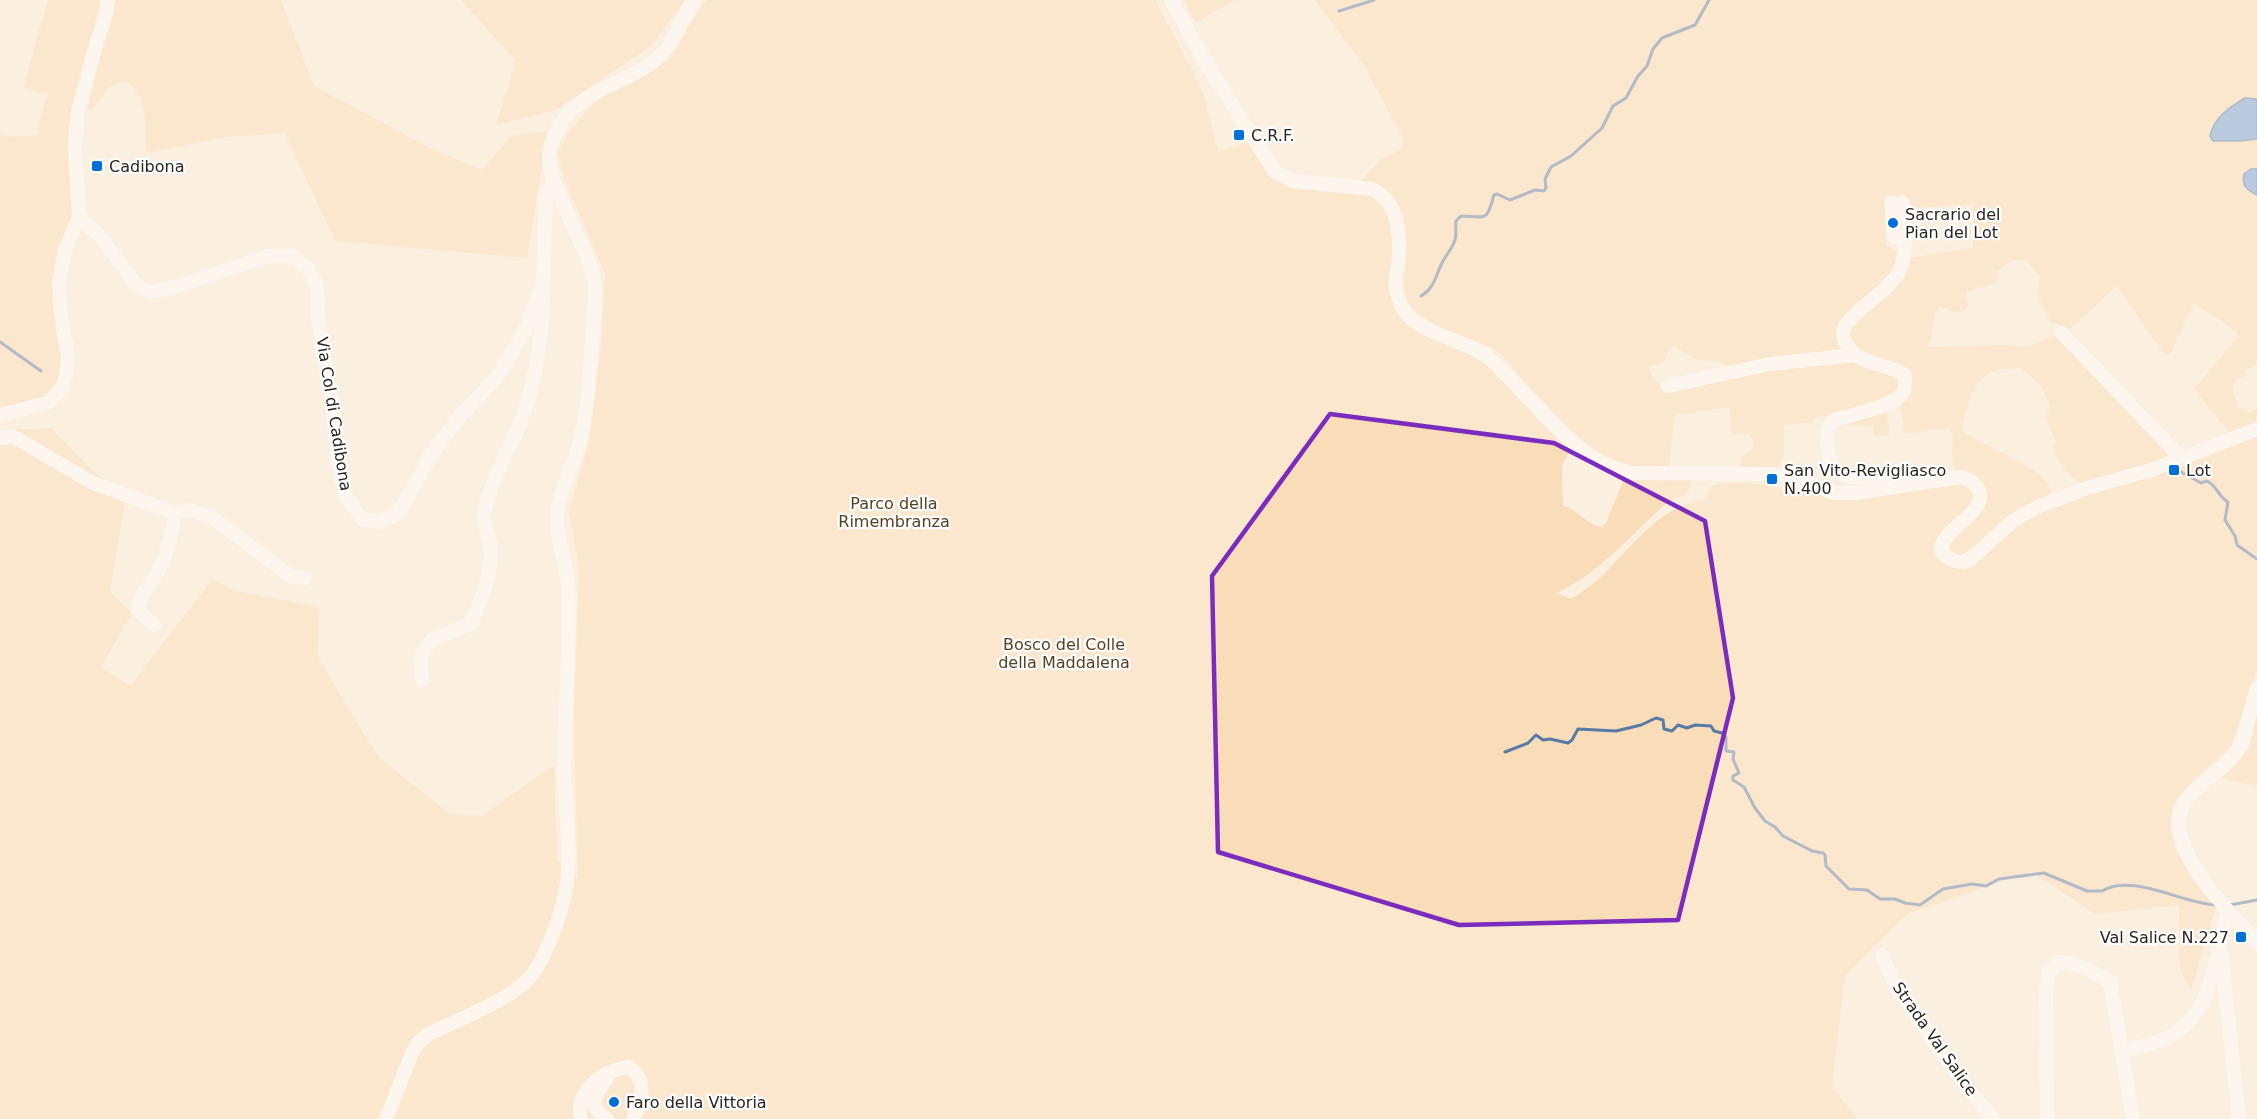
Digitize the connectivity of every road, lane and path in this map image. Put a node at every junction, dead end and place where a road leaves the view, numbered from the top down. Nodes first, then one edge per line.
1 (108, 0) edge
2 (694, 0) edge
3 (1171, 0) edge
4 (554, 181) junction
5 (79, 217) junction
6 (1894, 237) dead end
7 (543, 284) junction
8 (2062, 333) dead end
9 (1855, 355) junction
10 (1668, 386) dead end
11 (0, 415) edge
12 (2257, 429) edge
13 (0, 438) edge
14 (2182, 459) junction
15 (1898, 485) junction
16 (175, 513) junction
17 (305, 579) dead end
18 (154, 625) dead end
19 (422, 680) dead end
20 (2257, 688) edge
21 (2224, 906) junction
22 (2257, 942) edge
23 (2220, 947) junction
24 (1882, 955) dead end
25 (2123, 1051) junction
26 (610, 1073) junction
27 (636, 1113) edge
28 (386, 1119) edge
29 (581, 1119) edge
30 (607, 1119) edge
31 (620, 1119) edge
32 (1993, 1119) edge
33 (2047, 1119) edge
34 (2133, 1119) edge
35 (2239, 1119) edge

1 - 5 street
2 - 4 street
3 - 15 street
4 - 7 street, Via Col di Cadibona
4 - 28 street
5 - 7 street, Via Col di Cadibona
5 - 11 street
6 - 9 street
7 - 19 street, Via Col di Cadibona
8 - 14 street
9 - 10 street
9 - 15 street
12 - 14 street
13 - 16 street
14 - 15 street
16 - 17 street
16 - 18 street
20 - 21 street
21 - 22 street
21 - 23 street
23 - 25 street
23 - 35 street
24 - 32 street, Strada Val Salice
25 - 33 street
25 - 34 street
26 - 27 street
26 - 29 street
26 - 30 street
27 - 31 street

